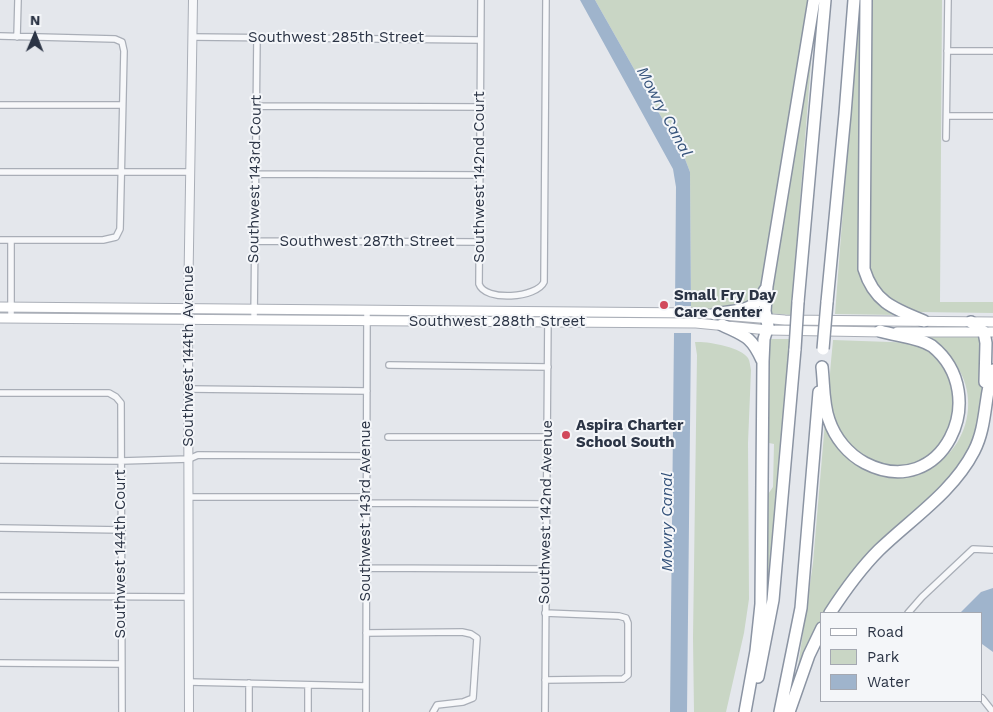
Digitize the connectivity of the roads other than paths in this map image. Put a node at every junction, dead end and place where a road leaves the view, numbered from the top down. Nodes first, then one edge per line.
1 (18, 0) edge
2 (193, 0) edge
3 (481, 0) edge
4 (546, 0) edge
5 (814, 0) edge
6 (825, 0) edge
7 (854, 0) edge
8 (866, 0) edge
9 (948, 0) edge
10 (0, 36) edge
11 (17, 36) junction
12 (193, 37) junction
13 (257, 37) junction
14 (480, 40) junction
15 (948, 50) junction
16 (993, 51) edge
17 (0, 105) edge
18 (122, 105) junction
19 (256, 106) junction
20 (480, 107) junction
21 (947, 116) junction
22 (993, 116) edge
23 (946, 138) dead end
24 (0, 172) edge
25 (192, 172) junction
26 (121, 173) junction
27 (256, 174) junction
28 (479, 175) junction
29 (0, 240) edge
30 (11, 240) junction
31 (254, 241) junction
32 (479, 242) junction
33 (767, 286) junction
34 (0, 307) edge
35 (11, 307) junction
36 (188, 309) junction
37 (254, 309) junction
38 (367, 310) junction
39 (548, 312) junction
40 (715, 314) junction
41 (0, 318) edge
42 (11, 318) junction
43 (188, 319) junction
44 (254, 320) junction
45 (367, 321) junction
46 (924, 321) junction
47 (548, 322) junction
48 (971, 322) junction
49 (993, 322) edge
50 (722, 325) junction
51 (767, 325) junction
52 (880, 332) junction
53 (988, 332) edge
54 (763, 361) junction
55 (389, 365) dead end
56 (548, 367) junction
57 (822, 367) junction
58 (993, 370) edge
59 (189, 389) junction
60 (367, 391) junction
61 (0, 392) edge
62 (987, 394) junction
63 (388, 436) dead end
64 (547, 437) junction
65 (366, 456) junction
66 (189, 459) junction
67 (0, 460) edge
68 (121, 461) junction
69 (189, 497) junction
70 (366, 500) junction
71 (546, 504) junction
72 (0, 528) edge
73 (122, 530) junction
74 (993, 550) edge
75 (366, 568) junction
76 (546, 569) junction
77 (0, 596) edge
78 (121, 597) junction
79 (189, 597) junction
80 (831, 612) edge
81 (909, 612) edge
82 (546, 613) junction
83 (820, 632) edge
84 (366, 633) junction
85 (0, 663) edge
86 (122, 664) junction
87 (545, 680) junction
88 (189, 682) junction
89 (249, 683) junction
90 (308, 685) junction
91 (366, 686) junction
92 (983, 699) edge
93 (122, 712) edge
94 (189, 712) edge
95 (248, 712) edge
96 (308, 712) edge
97 (366, 712) edge
98 (433, 712) edge
99 (545, 712) edge
100 (745, 712) edge
101 (750, 712) edge
102 (780, 712) edge
103 (789, 712) edge
104 (993, 712) edge

1 - 11 street
2 - 12 street, Southwest 144th Avenue
3 - 14 street, Southwest 142nd Court
4 - 32 street, Southwest 142nd Court
5 - 33 highway
6 - 101 highway, bridge
7 - 57 highway, bridge
8 - 46 highway
9 - 15 street
10 - 11 street
11 - 18 street
12 - 13 street, Southwest 285th Street
12 - 25 street, Southwest 144th Avenue
13 - 14 street, Southwest 285th Street
13 - 19 street, Southwest 143rd Court
14 - 20 street, Southwest 142nd Court
15 - 16 street
15 - 21 street
17 - 18 street
18 - 26 street
19 - 20 street
19 - 27 street, Southwest 143rd Court
20 - 28 street, Southwest 142nd Court
21 - 22 street
21 - 23 street
24 - 26 street
25 - 26 street
25 - 36 street, Southwest 144th Avenue
26 - 30 street
27 - 28 street
27 - 31 street, Southwest 143rd Court
28 - 32 street, Southwest 142nd Court
29 - 30 street
30 - 35 street
31 - 32 street, Southwest 287th Street
31 - 37 street, Southwest 143rd Court
33 - 40 highway
33 - 51 highway
34 - 35 main road, Southwest 288th Street
35 - 36 main road, Southwest 288th Street
35 - 42 street
36 - 37 main road, Southwest 288th Street
36 - 43 street, Southwest 144th Avenue
37 - 38 main road, Southwest 288th Street
37 - 44 street, Southwest 143rd Court
38 - 39 main road, Southwest 288th Street
38 - 45 street, Southwest 143rd Avenue
39 - 40 main road, Southwest 288th Street
39 - 47 street, Southwest 142nd Avenue
40 - 51 main road, Southwest 288th Street
41 - 42 main road, Southwest 288th Street
42 - 43 main road, Southwest 288th Street
43 - 44 main road, Southwest 288th Street
43 - 59 street, Southwest 144th Avenue
44 - 45 main road, Southwest 288th Street
45 - 47 main road, Southwest 288th Street
45 - 60 street, Southwest 143rd Avenue
46 - 48 main road, Southwest 288th Street
46 - 51 main road, Southwest 288th Street
47 - 50 main road, Southwest 288th Street
47 - 56 street, Southwest 142nd Avenue
48 - 49 main road, Southwest 288th Street
48 - 53 highway
50 - 51 main road, Southwest 288th Street
50 - 54 highway
51 - 52 main road, Southwest 288th Street
51 - 54 highway
52 - 53 main road, Southwest 288th Street
52 - 57 highway
53 - 62 highway
54 - 100 highway
55 - 56 street
56 - 64 street, Southwest 142nd Avenue
57 - 102 highway
58 - 62 highway
59 - 60 street
59 - 66 street, Southwest 144th Avenue
60 - 65 street, Southwest 143rd Avenue
61 - 68 street, Southwest 144th Court
62 - 80 highway
63 - 64 street
64 - 71 street, Southwest 142nd Avenue
65 - 66 street
65 - 70 street, Southwest 143rd Avenue
66 - 68 street
66 - 69 street, Southwest 144th Avenue
67 - 68 street
68 - 73 street, Southwest 144th Court
69 - 70 street
69 - 79 street, Southwest 144th Avenue
70 - 71 street
70 - 75 street, Southwest 143rd Avenue
71 - 76 street, Southwest 142nd Avenue
72 - 73 street
73 - 78 street, Southwest 144th Court
74 - 81 street
75 - 76 street
75 - 84 street, Southwest 143rd Avenue
76 - 82 street, Southwest 142nd Avenue
77 - 78 street
78 - 79 street
78 - 86 street, Southwest 144th Court
79 - 88 street, Southwest 144th Avenue
82 - 87 street, Southwest 142nd Avenue
82 - 87 street
83 - 103 highway
84 - 91 street, Southwest 143rd Avenue
84 - 98 street
85 - 86 street
86 - 93 street, Southwest 144th Court
87 - 99 street, Southwest 142nd Avenue
88 - 89 street
88 - 94 street, Southwest 144th Avenue
89 - 90 street
89 - 95 street
90 - 91 street
90 - 96 street
91 - 97 street, Southwest 143rd Avenue
92 - 104 street

